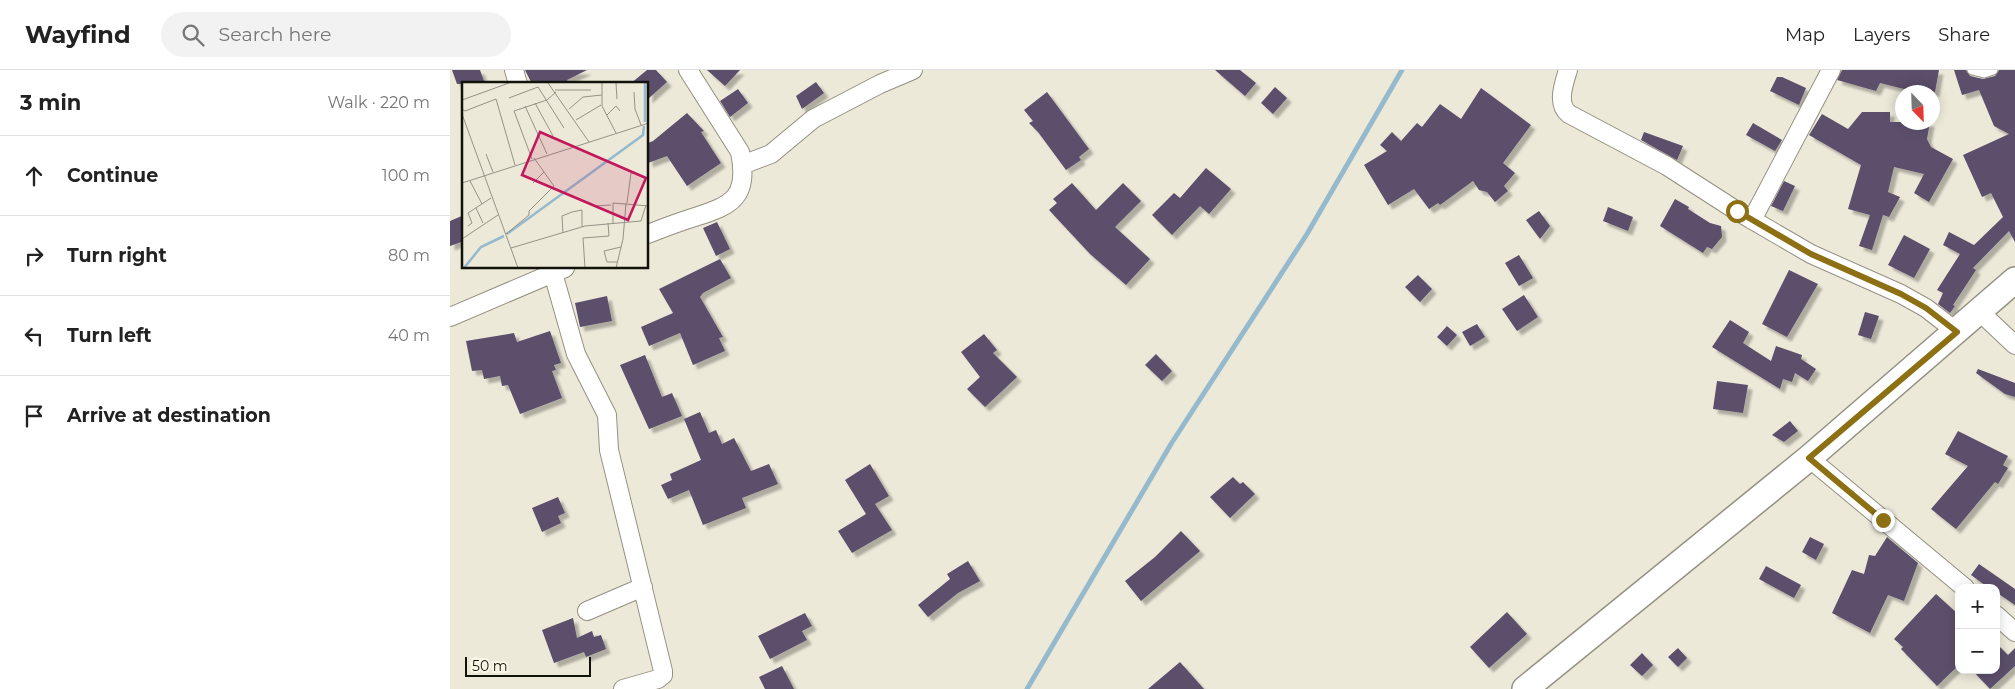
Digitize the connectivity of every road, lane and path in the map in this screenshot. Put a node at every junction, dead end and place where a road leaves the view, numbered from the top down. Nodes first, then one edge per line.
1 (688, 70) edge
2 (912, 70) edge
3 (1568, 70) edge
4 (1831, 70) edge
5 (1972, 70) edge
6 (1993, 70) edge
7 (742, 166) junction
8 (1752, 220) junction
9 (649, 234) edge
10 (559, 270) edge
11 (2015, 280) edge
12 (1980, 312) junction
13 (450, 317) edge
14 (1957, 332) junction
15 (2015, 345) edge
16 (1809, 458) junction
17 (1960, 584) edge
18 (643, 587) junction
19 (587, 610) dead end
20 (2000, 619) edge
21 (2015, 632) edge
22 (623, 689) edge
23 (1525, 689) edge

1 - 7 street
2 - 7 street
3 - 8 street
4 - 8 street
5 - 6 lane
7 - 9 street
8 - 14 street
10 - 13 street
10 - 18 street
11 - 12 street
12 - 14 street
12 - 15 street
14 - 16 street
16 - 17 street
16 - 23 street
18 - 19 street
18 - 22 street
20 - 21 street

